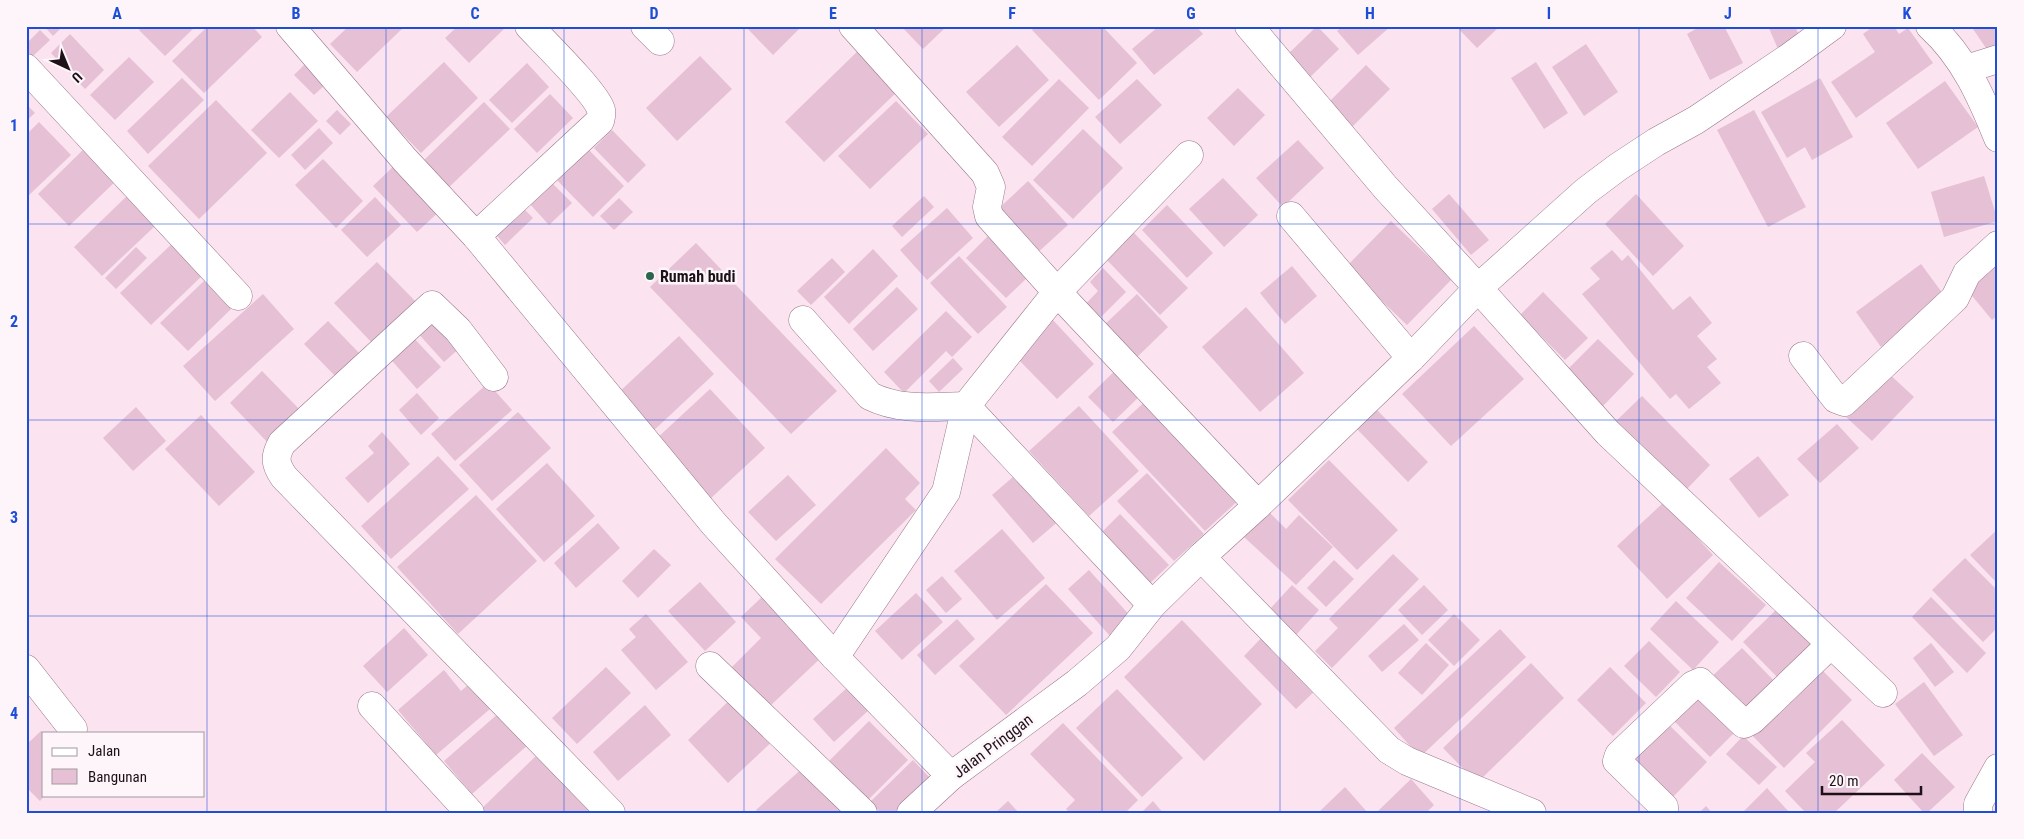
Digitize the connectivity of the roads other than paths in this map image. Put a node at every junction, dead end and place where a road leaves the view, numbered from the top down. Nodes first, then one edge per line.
1 (290, 26) edge
2 (529, 26) edge
3 (853, 26) edge
4 (1249, 26) edge
5 (1832, 26) edge
6 (1930, 26) edge
7 (1998, 60) edge
8 (26, 68) edge
9 (1966, 69) junction
10 (1998, 138) edge
11 (1189, 155) dead end
12 (1292, 216) dead end
13 (476, 236) junction
14 (1998, 245) edge
15 (1478, 288) junction
16 (1057, 292) junction
17 (238, 296) dead end
18 (803, 320) dead end
19 (1803, 356) dead end
20 (1411, 358) junction
21 (494, 377) dead end
22 (966, 406) junction
23 (1258, 505) junction
24 (1201, 557) junction
25 (1152, 605) junction
26 (1831, 644) junction
27 (835, 657) junction
28 (710, 666) dead end
29 (26, 668) edge
30 (1883, 693) dead end
31 (372, 706) dead end
32 (73, 729) dead end
33 (1998, 768) edge
34 (951, 776) junction
35 (470, 813) edge
36 (611, 813) edge
37 (864, 813) edge
38 (911, 813) edge
39 (1532, 813) edge
40 (1664, 813) edge
41 (1978, 813) edge

1 - 13 street
2 - 13 street
3 - 16 street
4 - 15 street
5 - 15 street, Jalan Pringgan
6 - 9 street
7 - 9 street
8 - 17 street
9 - 10 street
11 - 16 street
12 - 20 street
13 - 27 street
14 - 19 street
15 - 20 street, Jalan Pringgan
15 - 26 street
16 - 22 street
16 - 23 street
18 - 22 street
20 - 23 street, Jalan Pringgan
21 - 36 street
22 - 25 street
22 - 27 street
23 - 24 street, Jalan Pringgan
24 - 25 street, Jalan Pringgan
24 - 39 street
25 - 34 street, Jalan Pringgan
26 - 30 street
26 - 40 street
27 - 34 street
28 - 37 street
29 - 32 street
31 - 35 street
33 - 41 street
34 - 38 street, Jalan Pringgan

